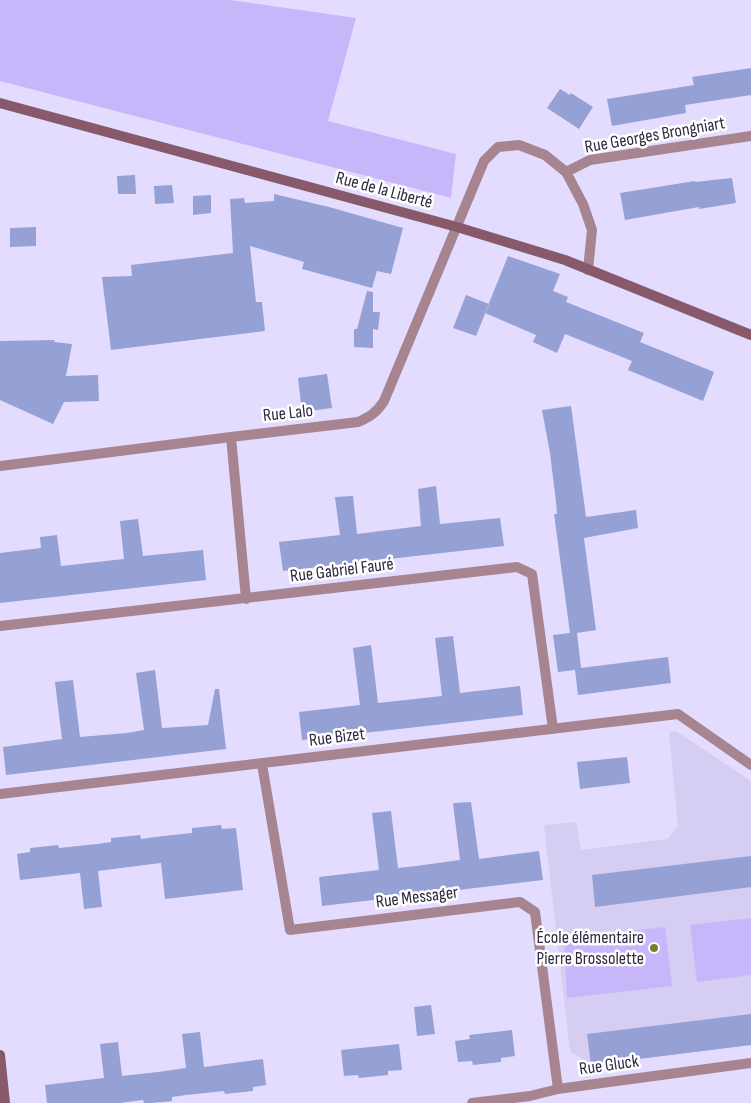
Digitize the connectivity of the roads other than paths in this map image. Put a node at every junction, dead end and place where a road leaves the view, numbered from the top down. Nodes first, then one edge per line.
1 (0, 103) edge
2 (751, 136) edge
3 (566, 172) junction
4 (457, 227) junction
5 (588, 270) junction
6 (751, 335) edge
7 (231, 436) junction
8 (0, 466) edge
9 (246, 599) junction
10 (0, 626) edge
11 (552, 729) junction
12 (262, 764) junction
13 (751, 765) edge
14 (0, 794) edge
15 (0, 1055) edge
16 (751, 1063) edge
17 (558, 1089) junction
18 (5, 1103) edge
19 (472, 1103) edge

1 - 4 street, Rue de la Liberté
2 - 3 street, Rue Georges Brongniart
3 - 4 street, Rue Lalo
3 - 5 street
4 - 5 street, Rue de la Liberté
4 - 7 street, Rue Lalo
5 - 6 street, Rue de la Liberté
7 - 8 street, Rue Lalo
7 - 9 street
9 - 10 street, Rue Gabriel Fauré
9 - 11 street, Rue Gabriel Fauré
11 - 12 street, Rue Bizet
11 - 13 street, Rue Bizet
12 - 14 street, Rue Bizet
12 - 17 street, Rue Messager
15 - 18 street
16 - 17 street, Rue Gluck
17 - 19 street, Rue Gluck

